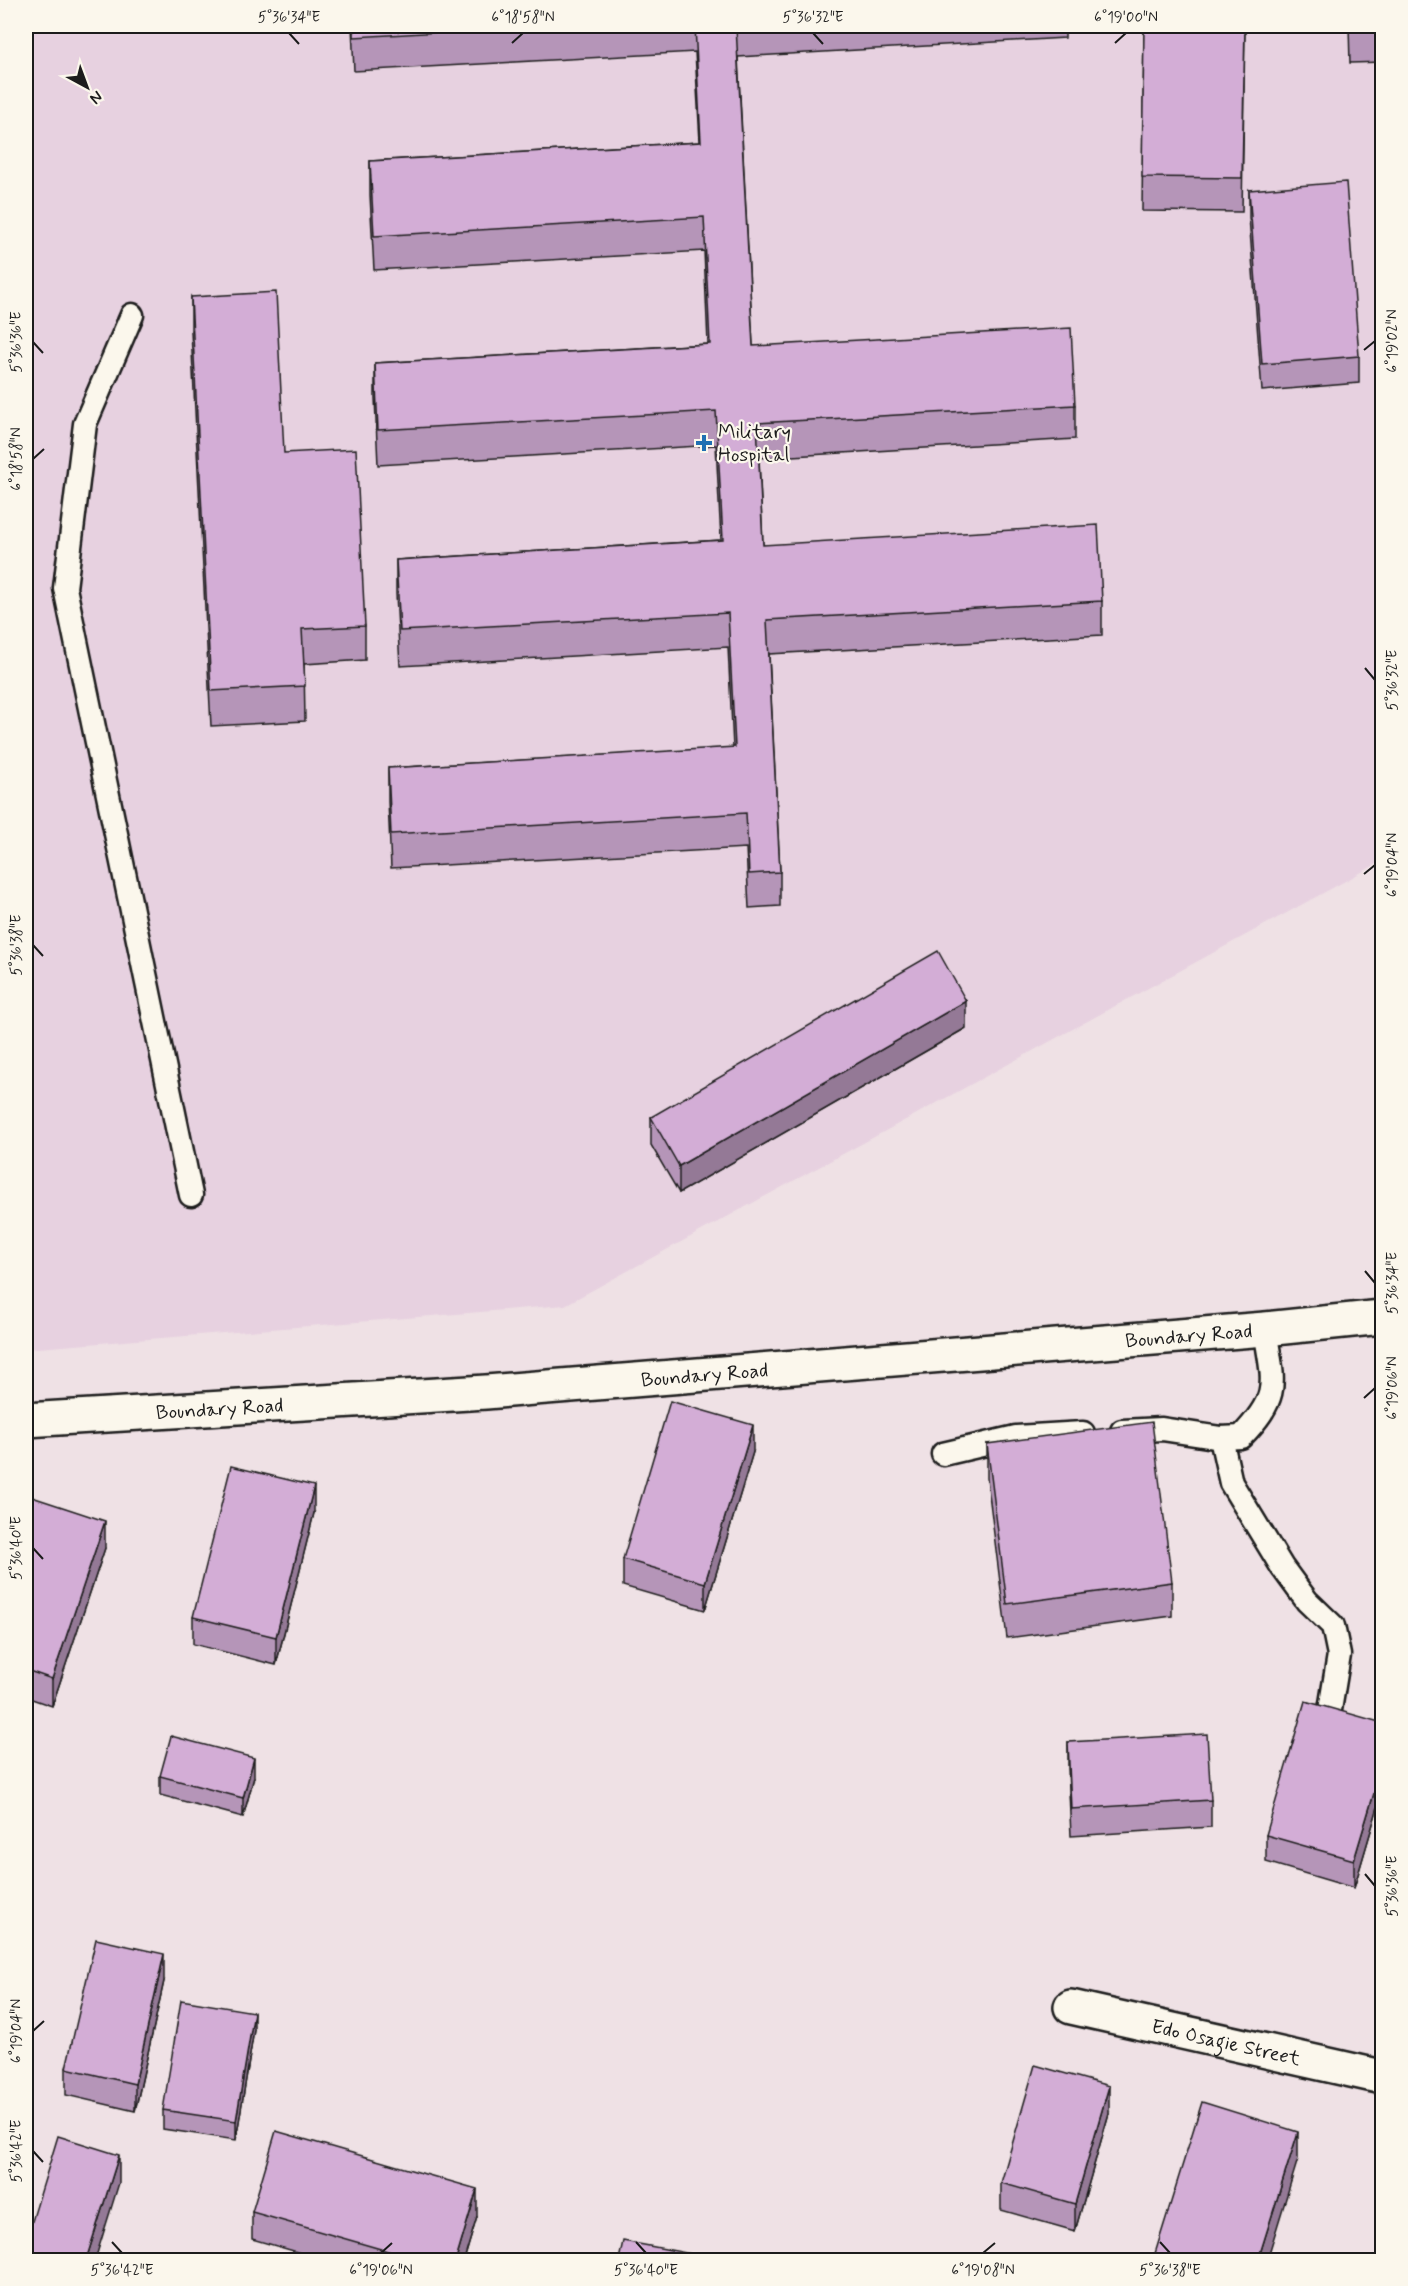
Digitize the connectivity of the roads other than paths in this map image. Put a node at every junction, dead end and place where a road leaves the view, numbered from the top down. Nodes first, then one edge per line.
1 (132, 315) dead end
2 (191, 1195) dead end
3 (1383, 1317) edge
4 (1265, 1329) junction
5 (26, 1420) edge
6 (1221, 1438) junction
7 (943, 1454) dead end
8 (1330, 1710) edge
9 (1071, 2007) dead end
10 (1383, 2077) edge

1 - 2 lane
3 - 4 street, Boundary Road
4 - 5 street, Boundary Road
4 - 6 lane
6 - 7 lane
6 - 8 lane
9 - 10 street, Edo Osagie Street

